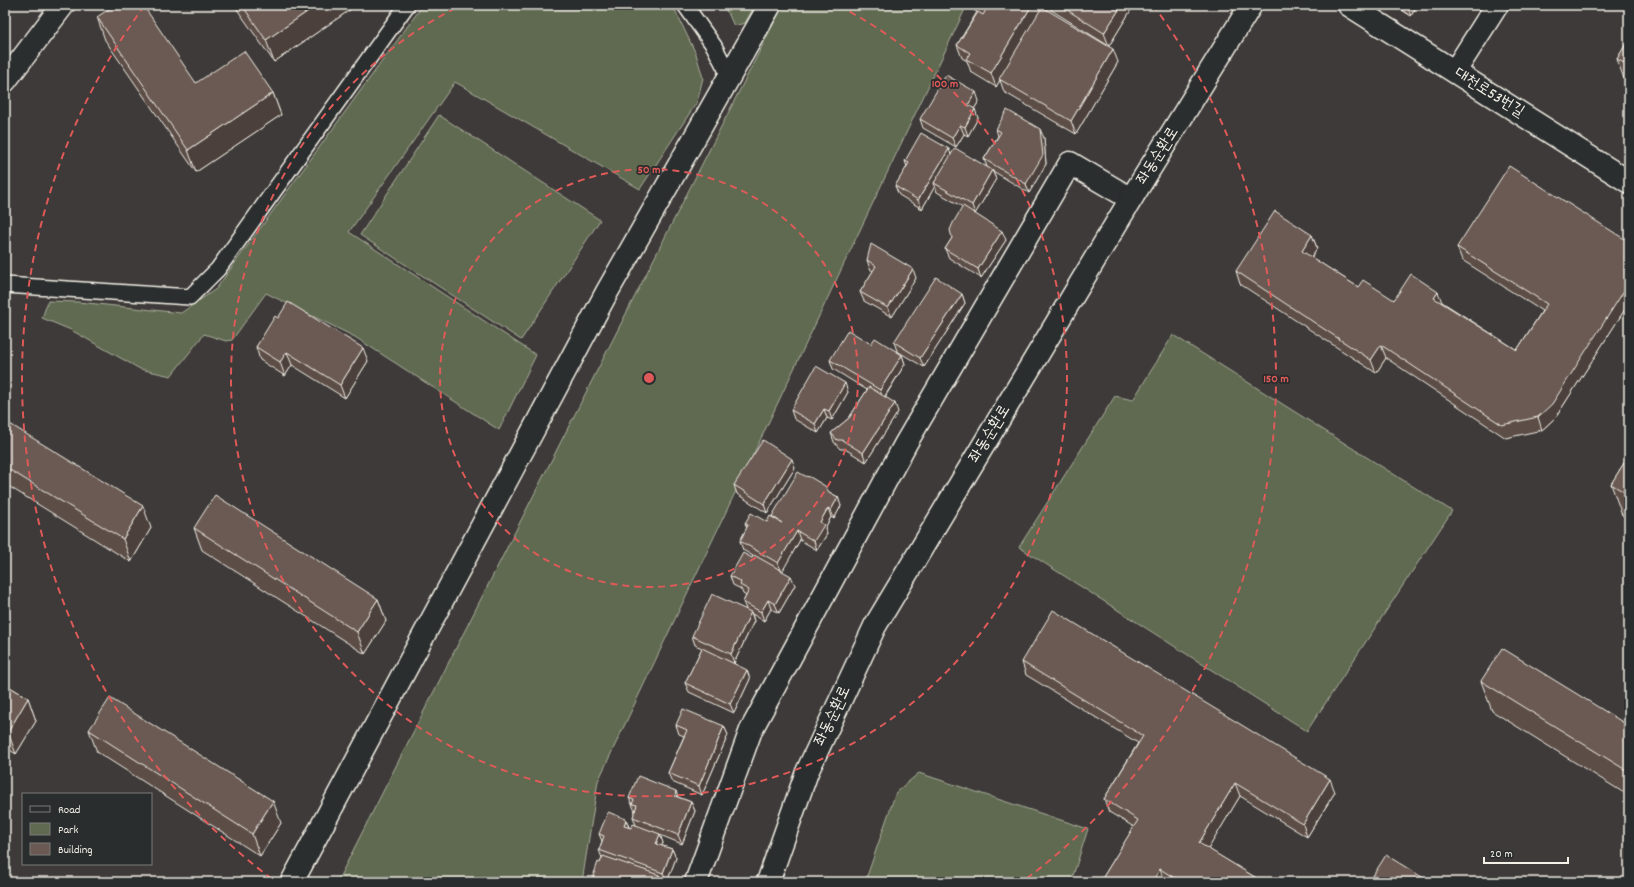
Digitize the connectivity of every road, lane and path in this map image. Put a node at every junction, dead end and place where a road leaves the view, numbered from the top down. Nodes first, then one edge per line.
1 (63, 5) edge
2 (407, 5) edge
3 (685, 5) edge
4 (770, 5) edge
5 (1251, 5) edge
6 (1349, 5) edge
7 (1498, 5) edge
8 (1455, 71) junction
9 (730, 77) junction
10 (5, 81) edge
11 (1629, 182) edge
12 (1131, 199) junction
13 (5, 285) edge
14 (292, 882) edge
15 (696, 882) edge
16 (768, 882) edge

1 - 10 street
2 - 13 lane
3 - 9 lane
4 - 9 street
5 - 12 street, 좌동순환로
6 - 8 street, 대천로53번길
7 - 8 street
8 - 11 street, 대천로53번길
9 - 14 street
12 - 15 street
12 - 16 street, 좌동순환로

